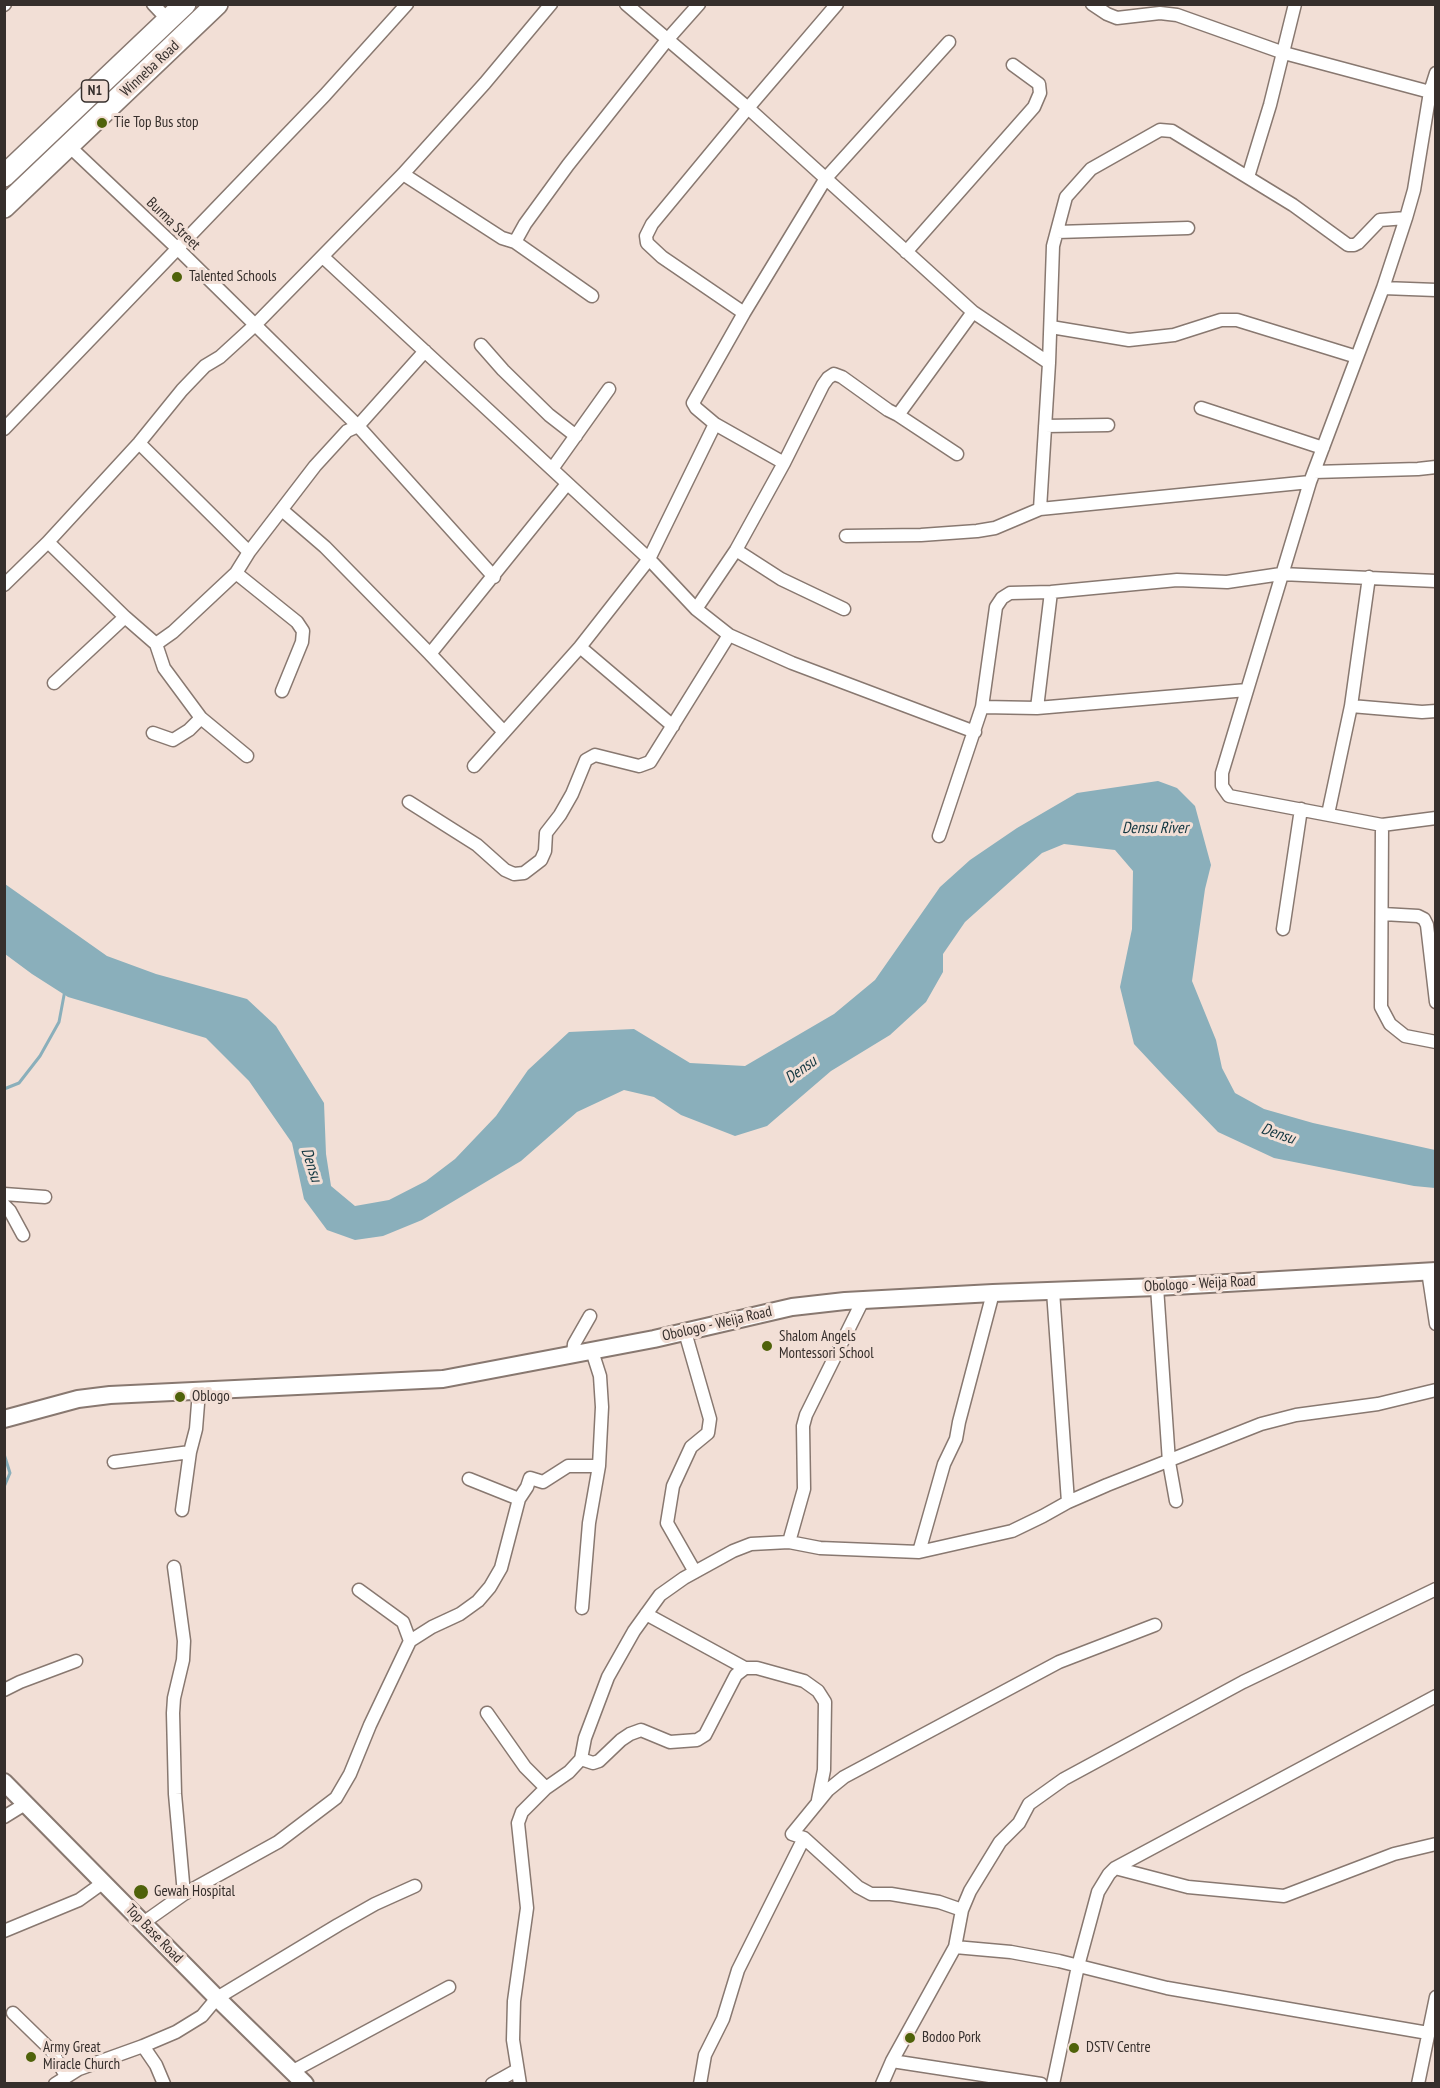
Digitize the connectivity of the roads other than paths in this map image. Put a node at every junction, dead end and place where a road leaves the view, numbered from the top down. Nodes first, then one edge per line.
1 (153, 4) edge
2 (185, 4) edge
3 (217, 4) edge
4 (407, 4) edge
5 (551, 4) edge
6 (626, 4) edge
7 (699, 4) edge
8 (837, 4) edge
9 (1092, 4) edge
10 (1295, 4) edge
11 (169, 21) junction
12 (667, 40) junction
13 (950, 42) dead end
14 (1284, 53) junction
15 (1013, 65) dead end
16 (1436, 73) edge
17 (1430, 92) junction
18 (748, 108) junction
19 (69, 146) junction
20 (403, 174) junction
21 (4, 176) edge
22 (1248, 177) junction
23 (826, 178) junction
24 (4, 207) edge
25 (1406, 218) junction
26 (1188, 228) dead end
27 (1057, 232) junction
28 (515, 242) junction
29 (178, 249) junction
30 (906, 252) junction
31 (323, 257) junction
32 (1383, 288) junction
33 (1436, 290) edge
34 (592, 296) dead end
35 (973, 312) junction
36 (744, 313) junction
37 (255, 325) junction
38 (1051, 327) junction
39 (481, 345) dead end
40 (425, 351) junction
41 (1357, 357) junction
42 (1049, 363) junction
43 (609, 389) dead end
44 (1201, 408) dead end
45 (898, 415) junction
46 (715, 424) junction
47 (1108, 425) dead end
48 (358, 426) junction
49 (1045, 426) junction
50 (4, 429) edge
51 (576, 436) junction
52 (139, 443) junction
53 (1323, 448) junction
54 (957, 454) dead end
55 (784, 463) junction
56 (1436, 466) edge
57 (552, 469) junction
58 (1312, 477) junction
59 (567, 484) junction
60 (1040, 509) junction
61 (282, 510) junction
62 (846, 536) dead end
63 (48, 542) junction
64 (736, 550) junction
65 (249, 552) junction
66 (648, 559) junction
67 (236, 573) junction
68 (1281, 574) junction
69 (494, 577) junction
70 (1369, 578) junction
71 (1436, 581) edge
72 (4, 585) edge
73 (1051, 592) junction
74 (696, 609) junction
75 (844, 609) dead end
76 (125, 617) junction
77 (729, 635) junction
78 (156, 645) junction
79 (580, 647) junction
80 (430, 654) junction
81 (54, 683) dead end
82 (1247, 690) junction
83 (282, 691) dead end
84 (1351, 706) junction
85 (982, 707) junction
86 (1037, 708) junction
87 (1436, 711) edge
88 (201, 718) junction
89 (673, 726) junction
90 (504, 732) junction
91 (975, 732) junction
92 (153, 733) dead end
93 (247, 756) dead end
94 (474, 766) dead end
95 (409, 802) dead end
96 (1301, 809) junction
97 (1328, 814) junction
98 (1436, 818) edge
99 (1382, 825) junction
100 (939, 836) dead end
101 (1383, 914) junction
102 (1283, 929) dead end
103 (1436, 1002) edge
104 (1436, 1042) edge
105 (4, 1194) edge
106 (45, 1197) dead end
107 (4, 1205) edge
108 (22, 1235) dead end
109 (1432, 1271) edge
110 (1157, 1287) junction
111 (1053, 1290) junction
112 (993, 1293) junction
113 (863, 1300) junction
114 (590, 1317) dead end
115 (1436, 1324) edge
116 (685, 1332) junction
117 (592, 1351) junction
118 (573, 1355) junction
119 (1436, 1390) edge
120 (199, 1391) junction
121 (4, 1419) edge
122 (190, 1452) junction
123 (114, 1462) dead end
124 (1168, 1462) junction
125 (599, 1466) junction
126 (469, 1479) dead end
127 (519, 1499) junction
128 (1176, 1501) dead end
129 (1068, 1502) junction
130 (182, 1510) dead end
131 (789, 1542) junction
132 (920, 1552) junction
133 (174, 1566) dead end
134 (695, 1572) junction
135 (359, 1590) dead end
136 (1435, 1590) edge
137 (582, 1608) dead end
138 (646, 1614) junction
139 (1155, 1626) dead end
140 (410, 1641) junction
141 (76, 1661) dead end
142 (745, 1668) junction
143 (4, 1690) edge
144 (1436, 1696) edge
145 (487, 1713) dead end
146 (581, 1759) junction
147 (4, 1782) edge
148 (546, 1788) junction
149 (25, 1804) junction
150 (817, 1805) junction
151 (4, 1817) edge
152 (804, 1838) junction
153 (1436, 1844) edge
154 (1115, 1868) junction
155 (104, 1882) junction
156 (415, 1886) dead end
157 (184, 1894) junction
158 (962, 1910) junction
159 (143, 1923) junction
160 (4, 1931) edge
161 (955, 1947) junction
162 (1078, 1966) junction
163 (449, 1987) dead end
164 (1436, 1997) edge
165 (217, 1998) junction
166 (13, 2013) dead end
167 (1428, 2033) junction
168 (143, 2046) junction
169 (892, 2061) junction
170 (518, 2070) junction
171 (66, 2076) junction
172 (299, 2077) edge
173 (1012, 2082) edge
174 (54, 2084) edge
175 (164, 2084) edge
176 (492, 2084) edge
177 (520, 2084) edge
178 (699, 2084) edge
179 (882, 2084) edge
180 (1041, 2084) edge
181 (1053, 2084) edge
182 (1418, 2084) edge

1 - 11 street
2 - 11 highway, Winneba Road / N1
3 - 19 highway, Winneba Road / N1
4 - 29 street
5 - 20 street
6 - 12 street
7 - 12 street
8 - 18 street
9 - 14 street
10 - 14 street
11 - 21 highway, Winneba Road / N1
12 - 18 street
12 - 28 street
13 - 23 street
14 - 17 street
14 - 22 street
15 - 30 street
16 - 17 street
17 - 25 street
18 - 23 street
18 - 36 street
19 - 24 highway, Winneba Road / N1
19 - 29 street, Burma Street
20 - 28 street
20 - 31 street
22 - 25 street
22 - 27 street
23 - 30 street
23 - 36 street
25 - 32 street
26 - 27 street
27 - 38 street
28 - 34 street
29 - 37 street, Burma Street
29 - 50 street
30 - 35 street
31 - 37 street
31 - 40 street
32 - 33 street
32 - 41 street
35 - 42 street
35 - 45 street
36 - 46 street
37 - 48 street, Burma Street
37 - 52 street
38 - 41 street
38 - 42 street
39 - 51 street
40 - 48 street
40 - 57 street
41 - 53 street
42 - 49 street
43 - 51 street
44 - 53 street
45 - 54 street
45 - 55 street
46 - 55 street
46 - 66 street
47 - 49 street
48 - 61 street
48 - 69 street, Burma Street
49 - 60 street
51 - 57 street
52 - 63 street
52 - 65 street
53 - 58 street
55 - 64 street
56 - 58 street
57 - 59 street
58 - 60 street
58 - 68 street
59 - 66 street
59 - 69 street
60 - 62 street
61 - 65 street
61 - 80 street
63 - 72 street
63 - 76 street
64 - 74 street
64 - 75 street
65 - 67 street
66 - 74 street
66 - 79 street
67 - 78 street
67 - 83 street
68 - 70 street
68 - 73 street
68 - 82 street
69 - 80 street
70 - 71 street
70 - 84 street
73 - 85 street
73 - 86 street
74 - 77 street
76 - 78 street
76 - 81 street
77 - 89 street
77 - 91 street
78 - 88 street
79 - 89 street
79 - 90 street
80 - 90 street
82 - 86 street
82 - 96 street
84 - 87 street
84 - 97 street
85 - 86 street
85 - 91 street
88 - 92 street
88 - 93 street
89 - 95 street
90 - 94 street
91 - 100 street
96 - 97 street
96 - 102 street
97 - 99 street
98 - 99 street
99 - 101 street
101 - 103 street
101 - 104 street
105 - 106 street
107 - 108 street
109 - 110 street, Obologo - Weija Road
109 - 115 street
110 - 111 street, Obologo - Weija Road
110 - 124 street
111 - 112 street, Obologo - Weija Road
111 - 129 street
112 - 113 street, Obologo - Weija Road
112 - 132 street
113 - 116 street, Obologo - Weija Road
113 - 131 street
114 - 118 street
116 - 117 street, Obologo - Weija Road
116 - 134 street
117 - 118 street, Obologo - Weija Road
117 - 125 street
118 - 120 street, Obologo - Weija Road
119 - 124 street
120 - 121 street, Obologo - Weija Road
120 - 122 street
122 - 123 street
122 - 130 street
124 - 128 street
124 - 129 street
125 - 127 street
125 - 137 street
126 - 127 street
127 - 140 street
129 - 132 street
131 - 132 street
131 - 134 street
133 - 157 street
134 - 138 street
135 - 140 street
136 - 158 street
138 - 142 street
138 - 146 street
139 - 150 street
140 - 157 street
141 - 143 street
142 - 146 street
142 - 150 street
144 - 154 street
145 - 148 street
146 - 148 street
147 - 149 street, Top Base Road
148 - 170 street
149 - 151 street
149 - 155 street, Top Base Road
150 - 152 street
152 - 158 street
152 - 178 street
153 - 154 street
154 - 162 street
155 - 159 street, Top Base Road
155 - 160 street
156 - 165 street
157 - 159 street
158 - 161 street
159 - 165 street, Top Base Road
161 - 162 street
161 - 169 street
162 - 167 street
162 - 181 street
163 - 172 street
164 - 167 street
165 - 168 street
165 - 172 street, Top Base Road
166 - 171 street
167 - 182 street
168 - 171 street
168 - 175 street
169 - 173 street
169 - 179 street
170 - 176 street
170 - 177 street
171 - 174 street
173 - 180 street

